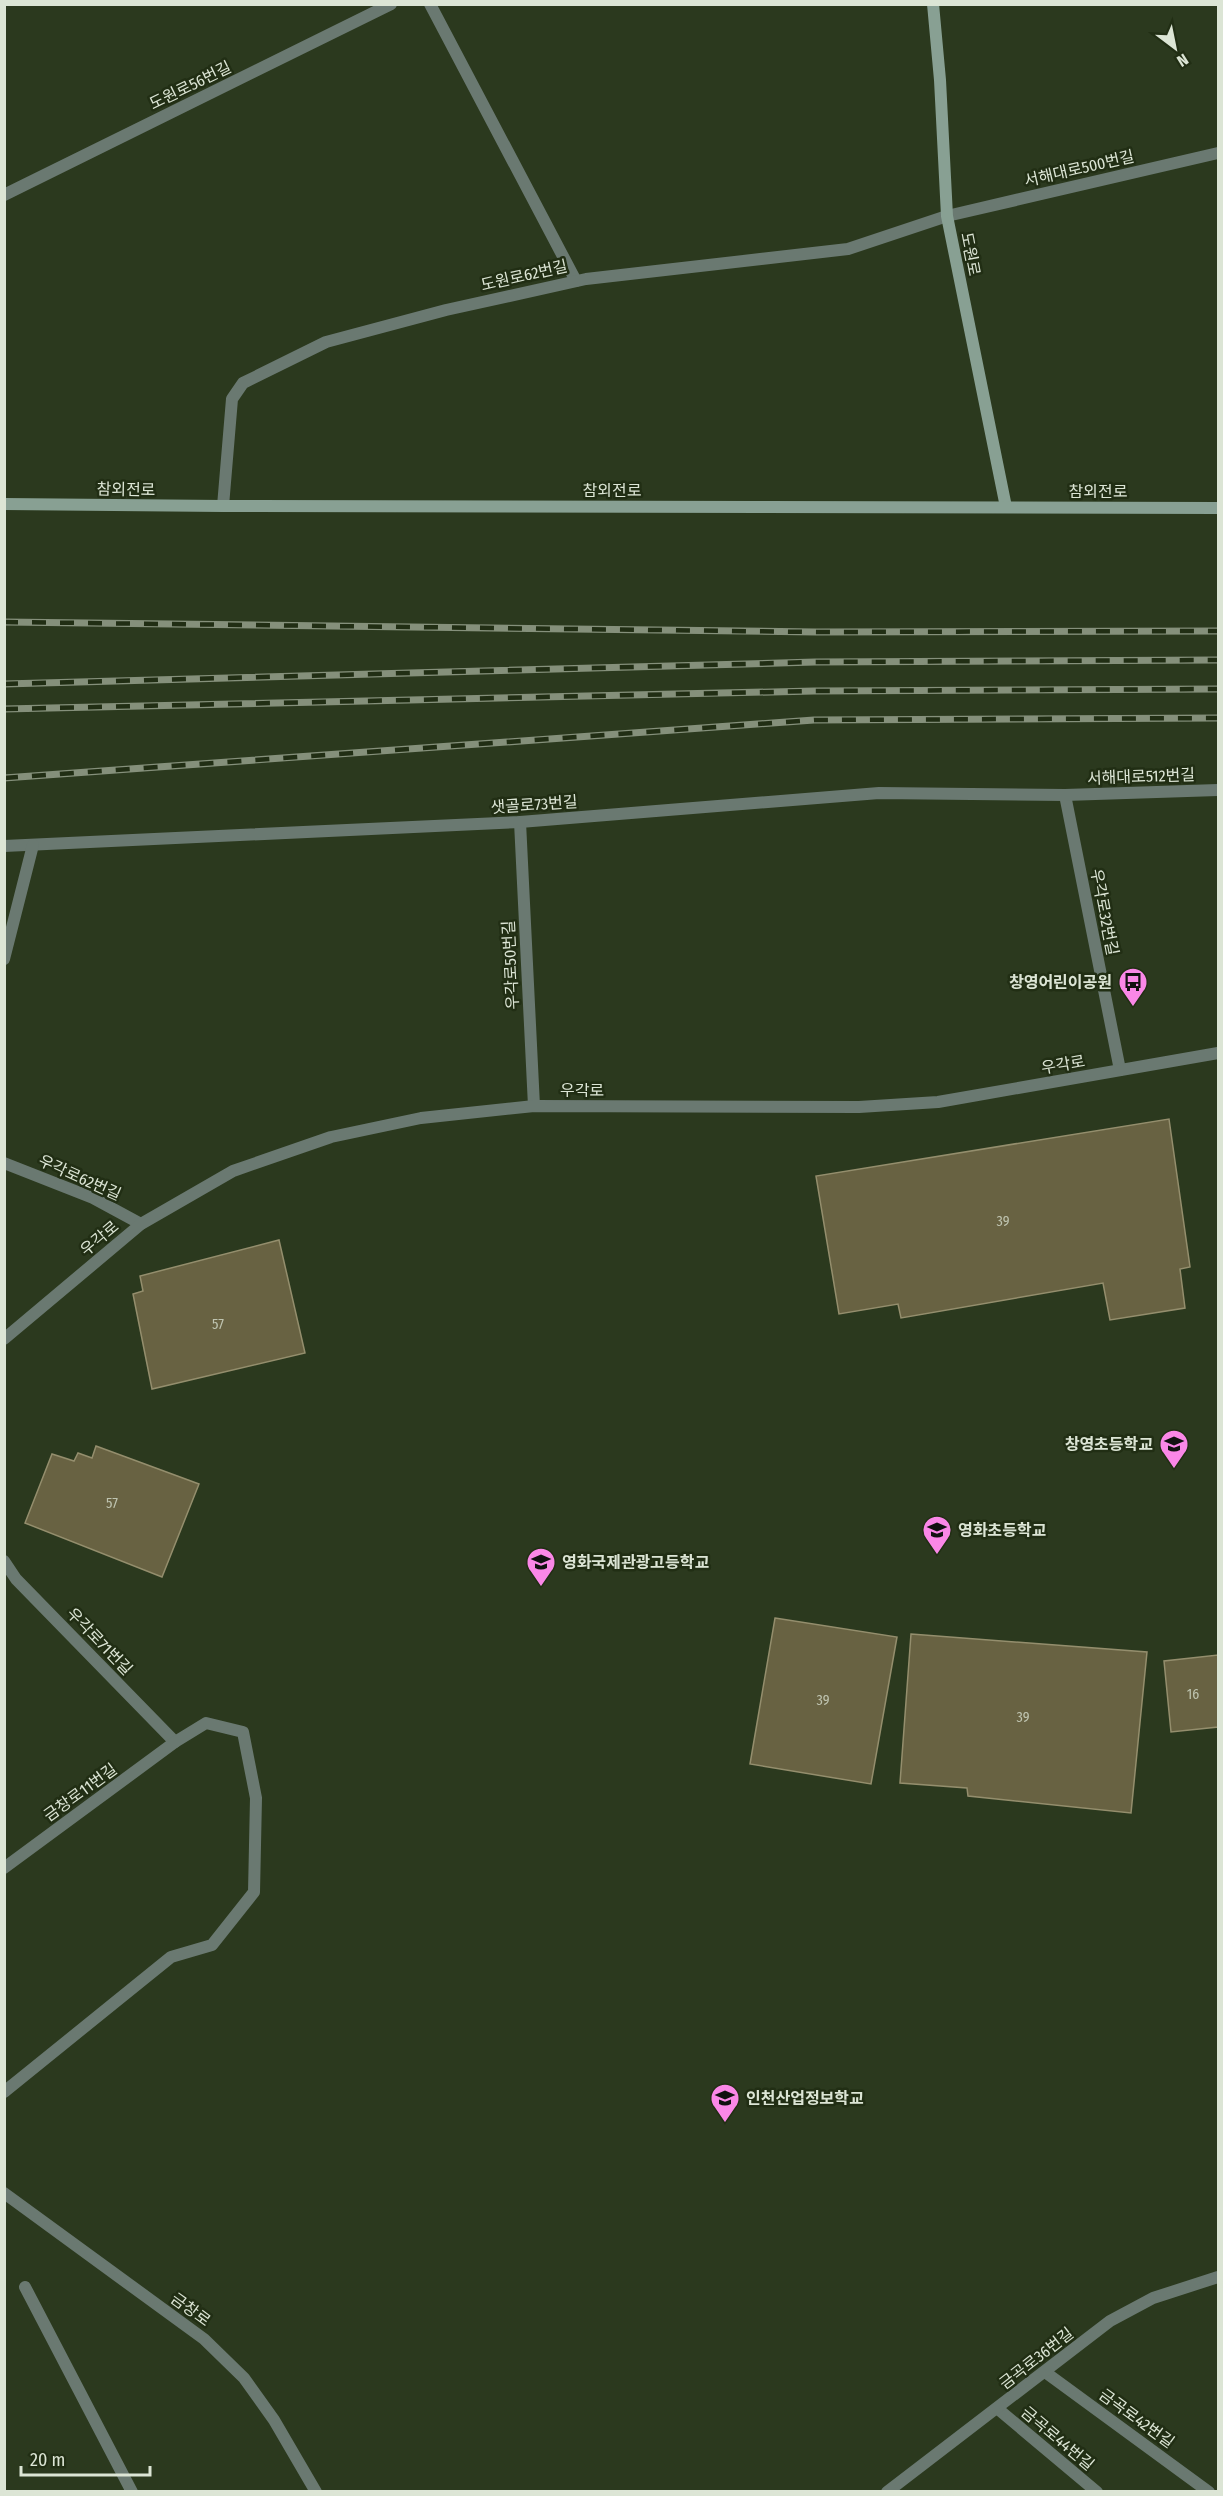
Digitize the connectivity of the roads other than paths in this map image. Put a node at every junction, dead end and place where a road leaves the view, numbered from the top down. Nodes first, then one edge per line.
1 (391, 4) edge
2 (430, 4) edge
3 (933, 4) edge
4 (1218, 153) edge
5 (4, 195) edge
6 (947, 216) junction
7 (576, 281) junction
8 (4, 504) edge
9 (223, 506) junction
10 (1005, 507) junction
11 (1218, 508) edge
12 (1218, 790) edge
13 (1065, 795) junction
14 (520, 822) junction
15 (33, 845) junction
16 (4, 846) edge
17 (4, 959) edge
18 (1218, 1053) edge
19 (1120, 1070) junction
20 (534, 1106) junction
21 (4, 1163) edge
22 (141, 1224) junction
23 (4, 1339) edge
24 (4, 1561) edge
25 (175, 1742) junction
26 (4, 1868) edge
27 (4, 2092) edge
28 (4, 2193) edge
29 (1218, 2277) edge
30 (25, 2287) dead end
31 (1045, 2372) junction
32 (998, 2409) junction
33 (132, 2492) edge
34 (316, 2492) edge
35 (887, 2492) edge
36 (1097, 2492) edge
37 (1209, 2492) edge

1 - 5 street, 도원로56번길
2 - 7 street
3 - 6 main road, 도원로
4 - 6 street, 서해대로500번길
6 - 7 street, 도원로62번길
6 - 10 main road, 도원로
7 - 9 street, 도원로62번길
8 - 9 main road, 참외전로
9 - 10 main road, 참외전로
10 - 11 main road, 참외전로
12 - 13 street, 서해대로512번길
13 - 14 street, 샛골로73번길
13 - 19 street, 우각로32번길
14 - 15 street, 샛골로73번길
14 - 20 street, 우각로50번길
15 - 16 street, 샛골로73번길
15 - 17 street
18 - 19 street, 우각로
19 - 20 street, 우각로
20 - 22 street, 우각로
21 - 22 street, 우각로62번길
22 - 23 street, 우각로
24 - 25 street, 우각로71번길
25 - 26 street, 금창로11번길
25 - 27 street, 금창로11번길
28 - 34 street, 금창로
29 - 31 street, 금곡로36번길
30 - 33 street
31 - 32 street, 금곡로36번길
31 - 37 street, 금곡로42번길
32 - 35 street, 금곡로36번길
32 - 36 street, 금곡로44번길

